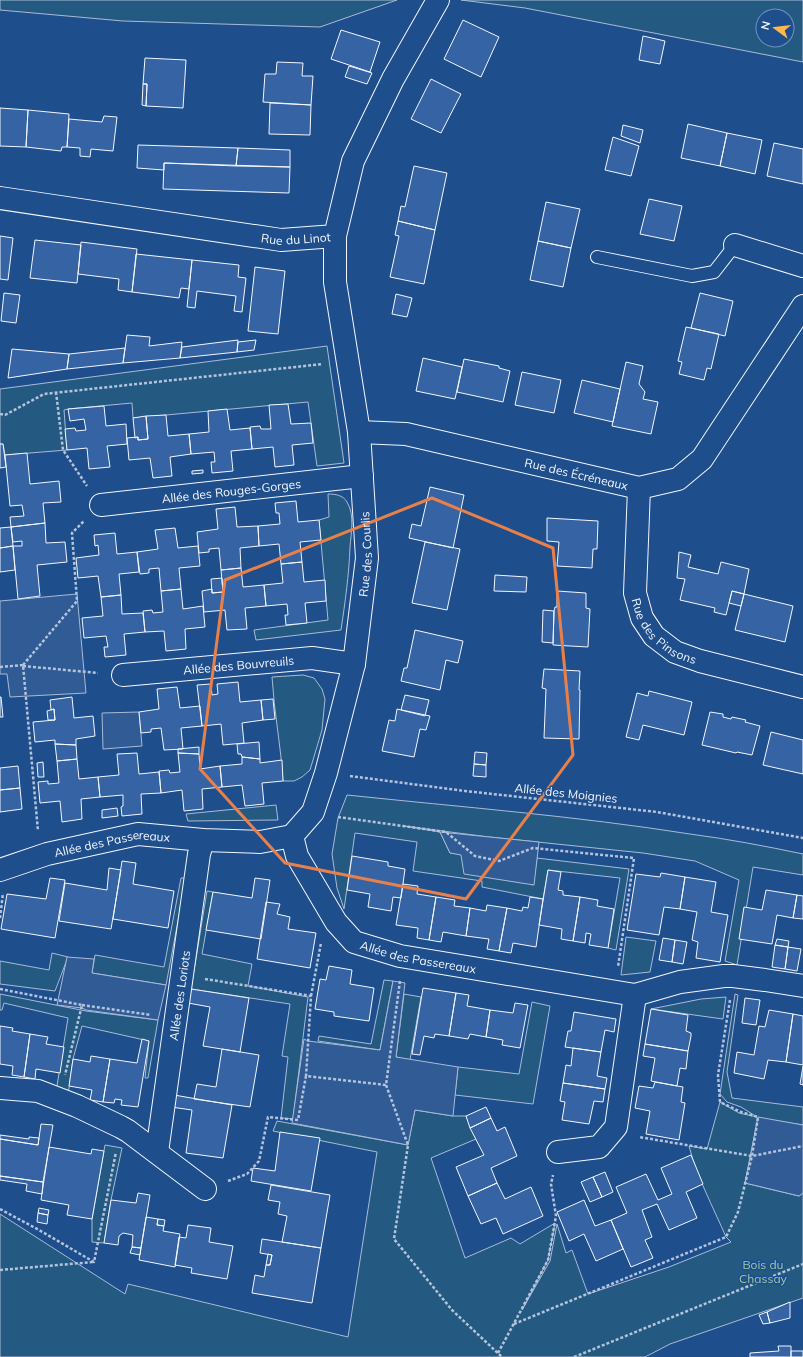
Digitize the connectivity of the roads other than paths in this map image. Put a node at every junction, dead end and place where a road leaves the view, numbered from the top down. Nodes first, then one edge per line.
1 (438, 0) edge
2 (0, 198) edge
3 (335, 236) junction
4 (735, 245) joint
5 (597, 258) dead end
6 (803, 266) edge
7 (803, 306) edge
8 (359, 432) junction
9 (362, 476) junction
10 (639, 488) junction
11 (101, 505) road end
12 (354, 664) junction
13 (123, 675) road end
14 (803, 687) edge
15 (292, 836) junction
16 (203, 840) junction
17 (0, 870) edge
18 (803, 986) edge
19 (624, 993) junction
20 (0, 1088) edge
21 (157, 1152) junction
22 (558, 1152) road end
23 (205, 1189) road end

1 - 3 street, Rue du Linot
2 - 3 street, Rue du Linot
3 - 8 street, Rue des Courlis
4 - 5 lane
4 - 6 street
7 - 10 street, Rue des Écréneaux
8 - 9 street, Rue des Courlis
8 - 10 street, Rue des Écréneaux
9 - 11 street, Allée des Rouges-Gorges
9 - 12 street, Rue des Courlis
10 - 14 street, Rue des Pinsons
12 - 13 street, Allée des Bouvreuils
12 - 15 street, Rue des Courlis
15 - 16 street, Allée des Passereaux
15 - 19 street, Allée des Passereaux
16 - 17 street, Allée des Passereaux
16 - 21 street, Allée des Loriots
18 - 19 street, Allée des Passereaux
19 - 22 street
20 - 21 street
21 - 23 street

